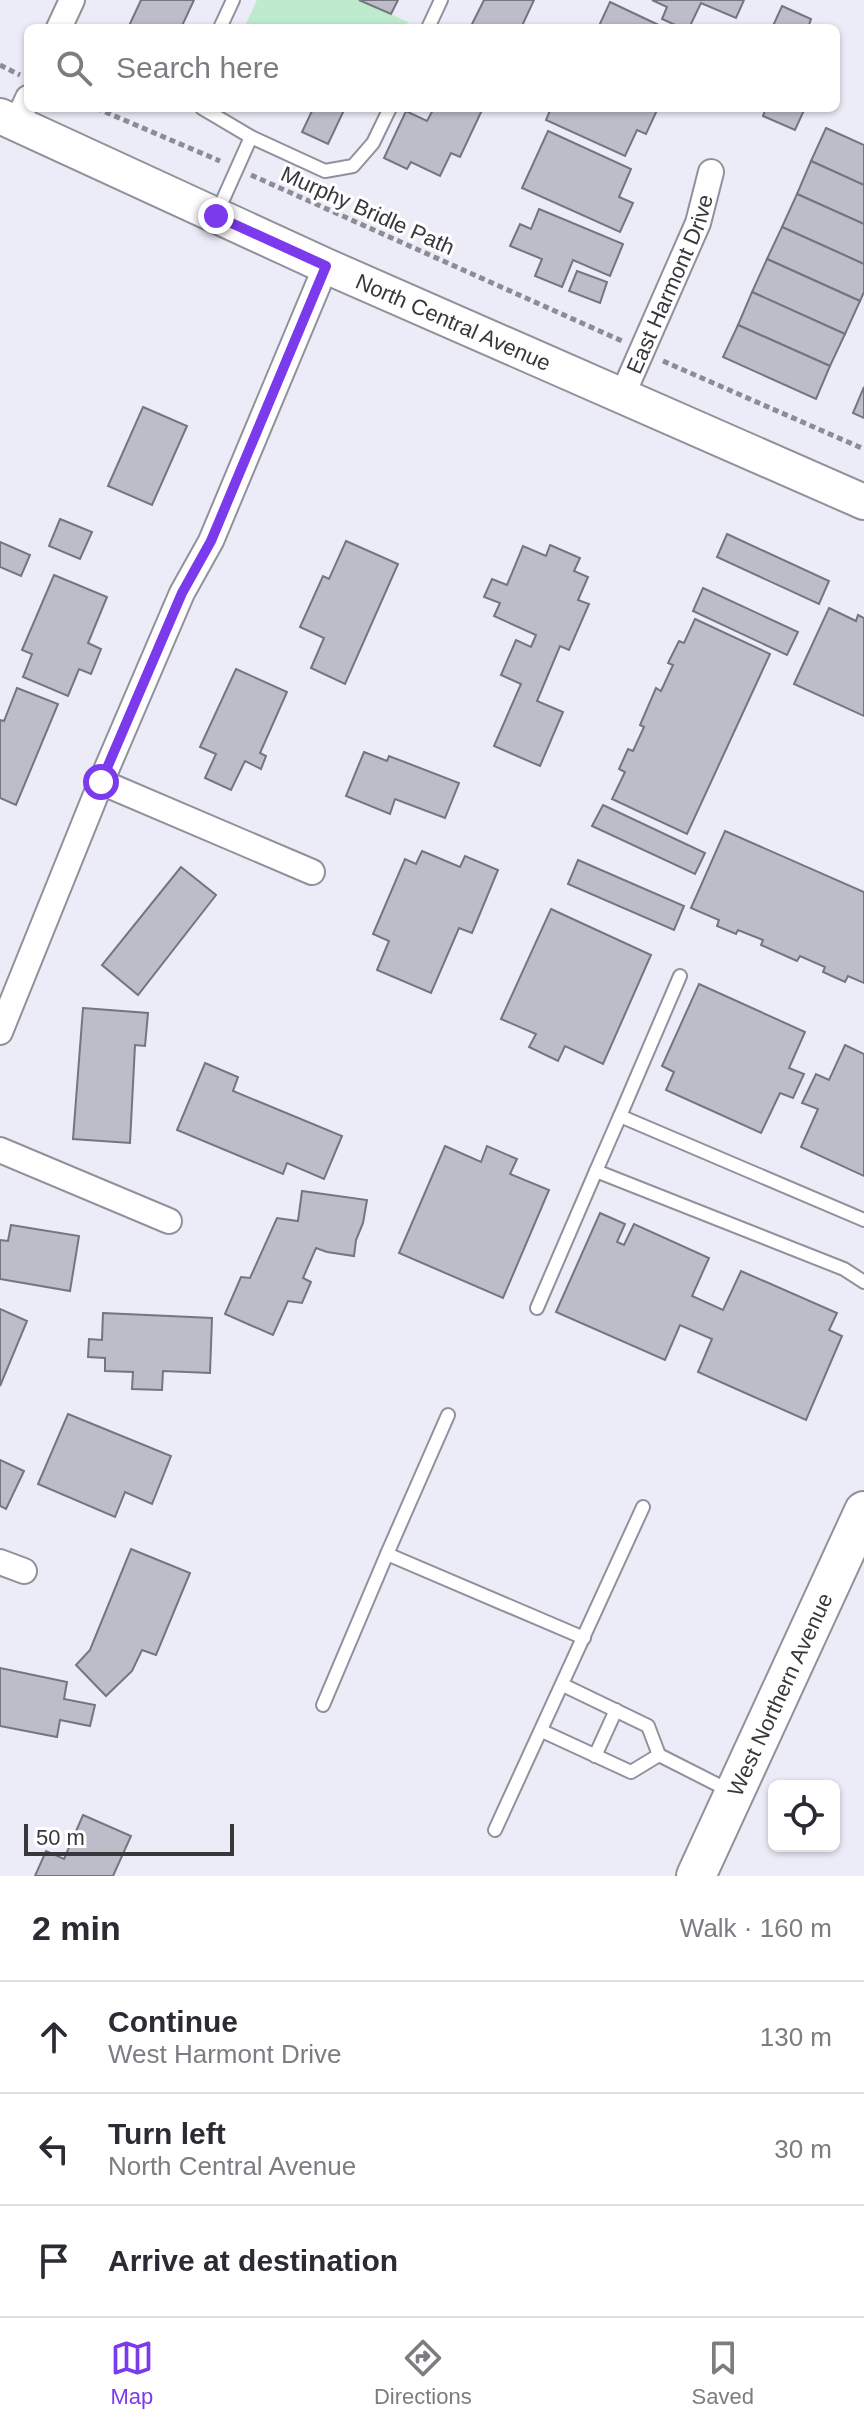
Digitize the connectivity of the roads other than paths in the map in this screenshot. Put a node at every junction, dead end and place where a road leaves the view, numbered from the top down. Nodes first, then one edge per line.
1 (72, 0) edge
2 (233, 0) edge
3 (441, 0) edge
4 (61, 24) edge
5 (222, 24) edge
6 (430, 24) edge
7 (209, 112) edge
8 (388, 112) edge
9 (15, 113) edge
10 (251, 137) junction
11 (711, 172) dead end
12 (216, 216) junction
13 (326, 266) junction
14 (622, 396) junction
15 (864, 502) edge
16 (101, 782) junction
17 (312, 872) dead end
18 (680, 976) dead end
19 (0, 1032) edge
20 (620, 1116) junction
21 (0, 1150) edge
22 (596, 1171) junction
23 (864, 1220) edge
24 (169, 1221) dead end
25 (864, 1282) edge
26 (537, 1308) dead end
27 (448, 1415) dead end
28 (643, 1507) dead end
29 (864, 1511) edge
30 (387, 1554) junction
31 (0, 1562) edge
32 (24, 1571) dead end
33 (584, 1638) junction
34 (563, 1685) junction
35 (323, 1705) dead end
36 (616, 1710) junction
37 (542, 1731) junction
38 (659, 1755) junction
39 (595, 1756) junction
40 (734, 1793) junction
41 (495, 1830) dead end
42 (696, 1876) edge

1 - 4 street
2 - 5 lane
3 - 6 lane
7 - 10 lane
8 - 10 lane
9 - 12 main road, North Central Avenue
10 - 12 lane
11 - 14 street, East Harmont Drive
12 - 13 main road, North Central Avenue
13 - 14 main road, North Central Avenue
13 - 16 street
14 - 15 main road, North Central Avenue
16 - 17 street
16 - 19 street
18 - 20 lane
20 - 22 lane
20 - 23 lane
21 - 24 street
22 - 25 lane
22 - 26 lane
27 - 30 lane
28 - 33 lane
29 - 40 main road, West Northern Avenue
30 - 33 lane
30 - 35 lane
31 - 32 street
33 - 34 lane
34 - 36 lane
34 - 37 lane
36 - 38 lane
36 - 39 lane
37 - 39 lane
37 - 41 lane
38 - 39 lane
38 - 40 lane
40 - 42 main road, West Northern Avenue

